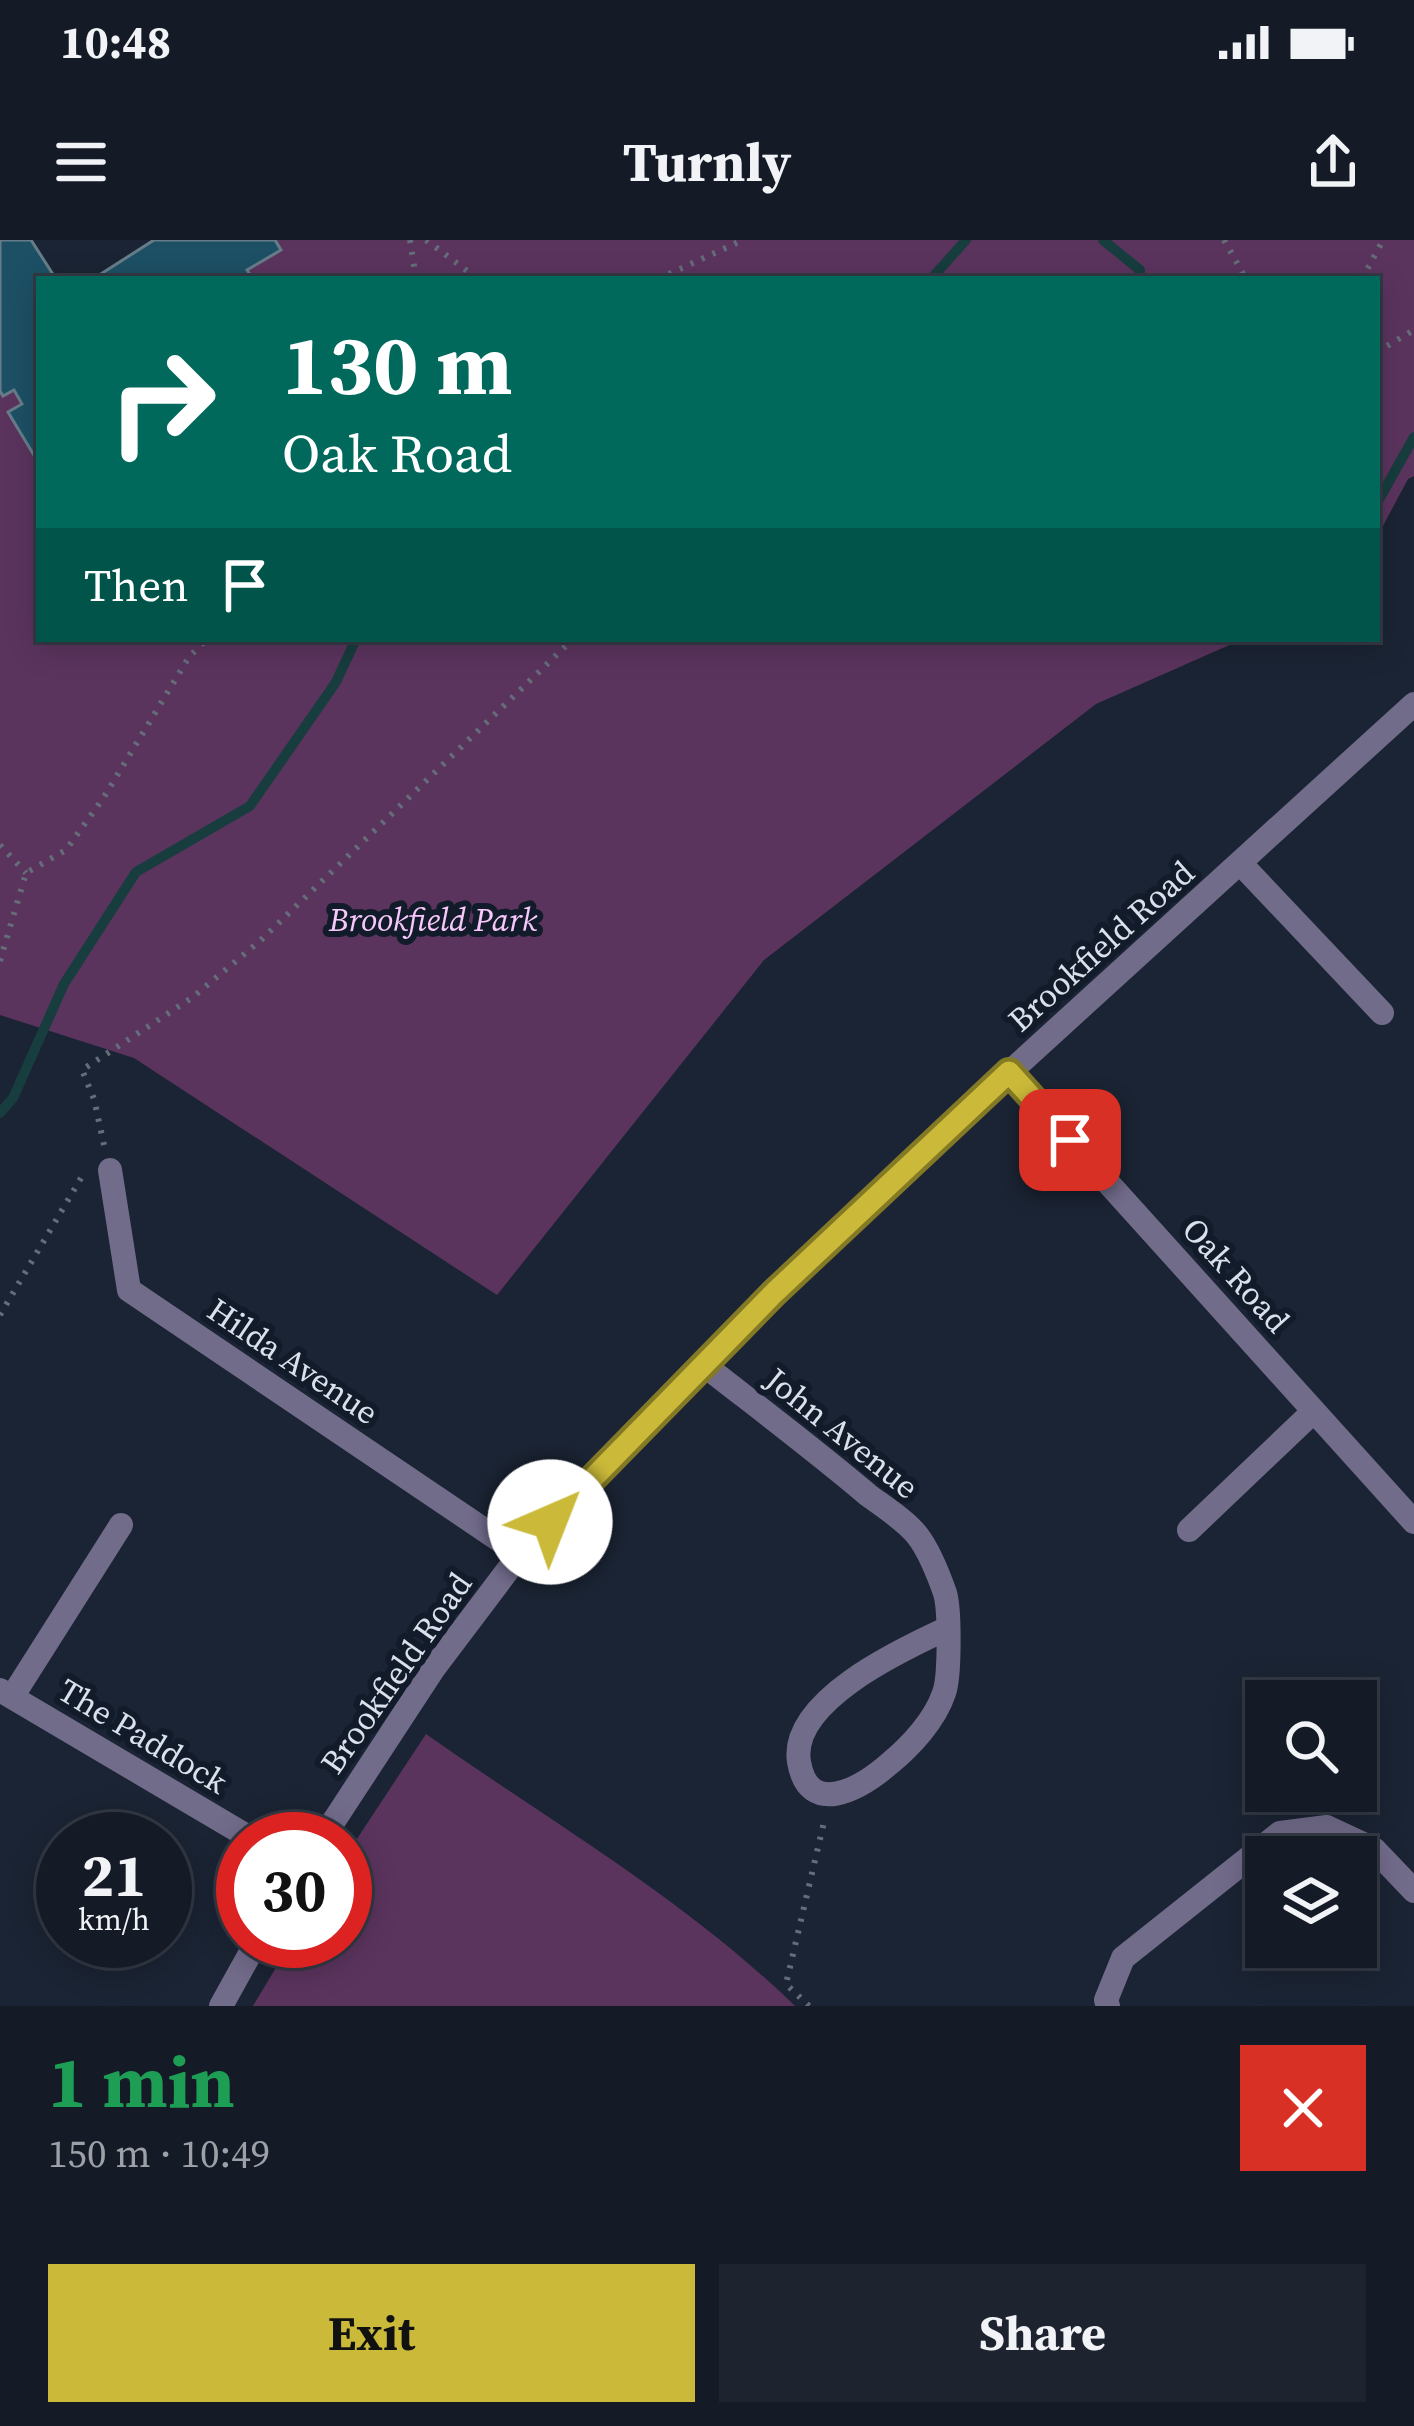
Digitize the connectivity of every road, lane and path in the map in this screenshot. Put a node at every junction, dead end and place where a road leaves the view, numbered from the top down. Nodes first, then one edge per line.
1 (410, 240) edge
2 (426, 240) edge
3 (743, 240) edge
4 (1224, 240) edge
5 (1383, 240) edge
6 (416, 276) edge
7 (474, 276) edge
8 (665, 276) edge
9 (1244, 276) edge
10 (1364, 276) edge
11 (1414, 331) edge
12 (1380, 350) edge
13 (204, 642) edge
14 (570, 642) edge
15 (1414, 704) edge
16 (0, 845) edge
17 (1240, 864) junction
18 (26, 874) junction
19 (0, 962) edge
20 (1382, 1013) dead end
21 (1009, 1072) junction
22 (103, 1141) junction
23 (110, 1170) joint
24 (0, 1315) edge
25 (704, 1365) junction
26 (1314, 1411) junction
27 (1414, 1522) edge
28 (121, 1525) dead end
29 (1190, 1530) dead end
30 (520, 1554) junction
31 (946, 1629) junction
32 (6, 1694) edge
33 (830, 1795) junction
34 (340, 1812) edge
35 (216, 1818) edge
36 (1414, 1891) edge
37 (242, 1968) edge
38 (1107, 2003) edge
39 (221, 2006) edge
40 (809, 2006) edge

1 - 6 path
2 - 7 path
3 - 8 path
4 - 9 path
5 - 10 path
11 - 12 path
13 - 18 path
14 - 22 path
15 - 17 street, Brookfield Road
16 - 18 path
17 - 20 street
17 - 21 street, Brookfield Road
18 - 19 path
21 - 25 street, Brookfield Road
21 - 26 street, Oak Road
22 - 23 path
22 - 24 path
23 - 30 street, Hilda Avenue
25 - 30 street, Brookfield Road
25 - 31 street, John Avenue
26 - 27 street, Oak Road
26 - 29 street
28 - 32 street
30 - 34 street, Brookfield Road
31 - 33 street, John Avenue
31 - 33 street
32 - 35 street, The Paddock
33 - 40 path
36 - 38 street
37 - 39 street

